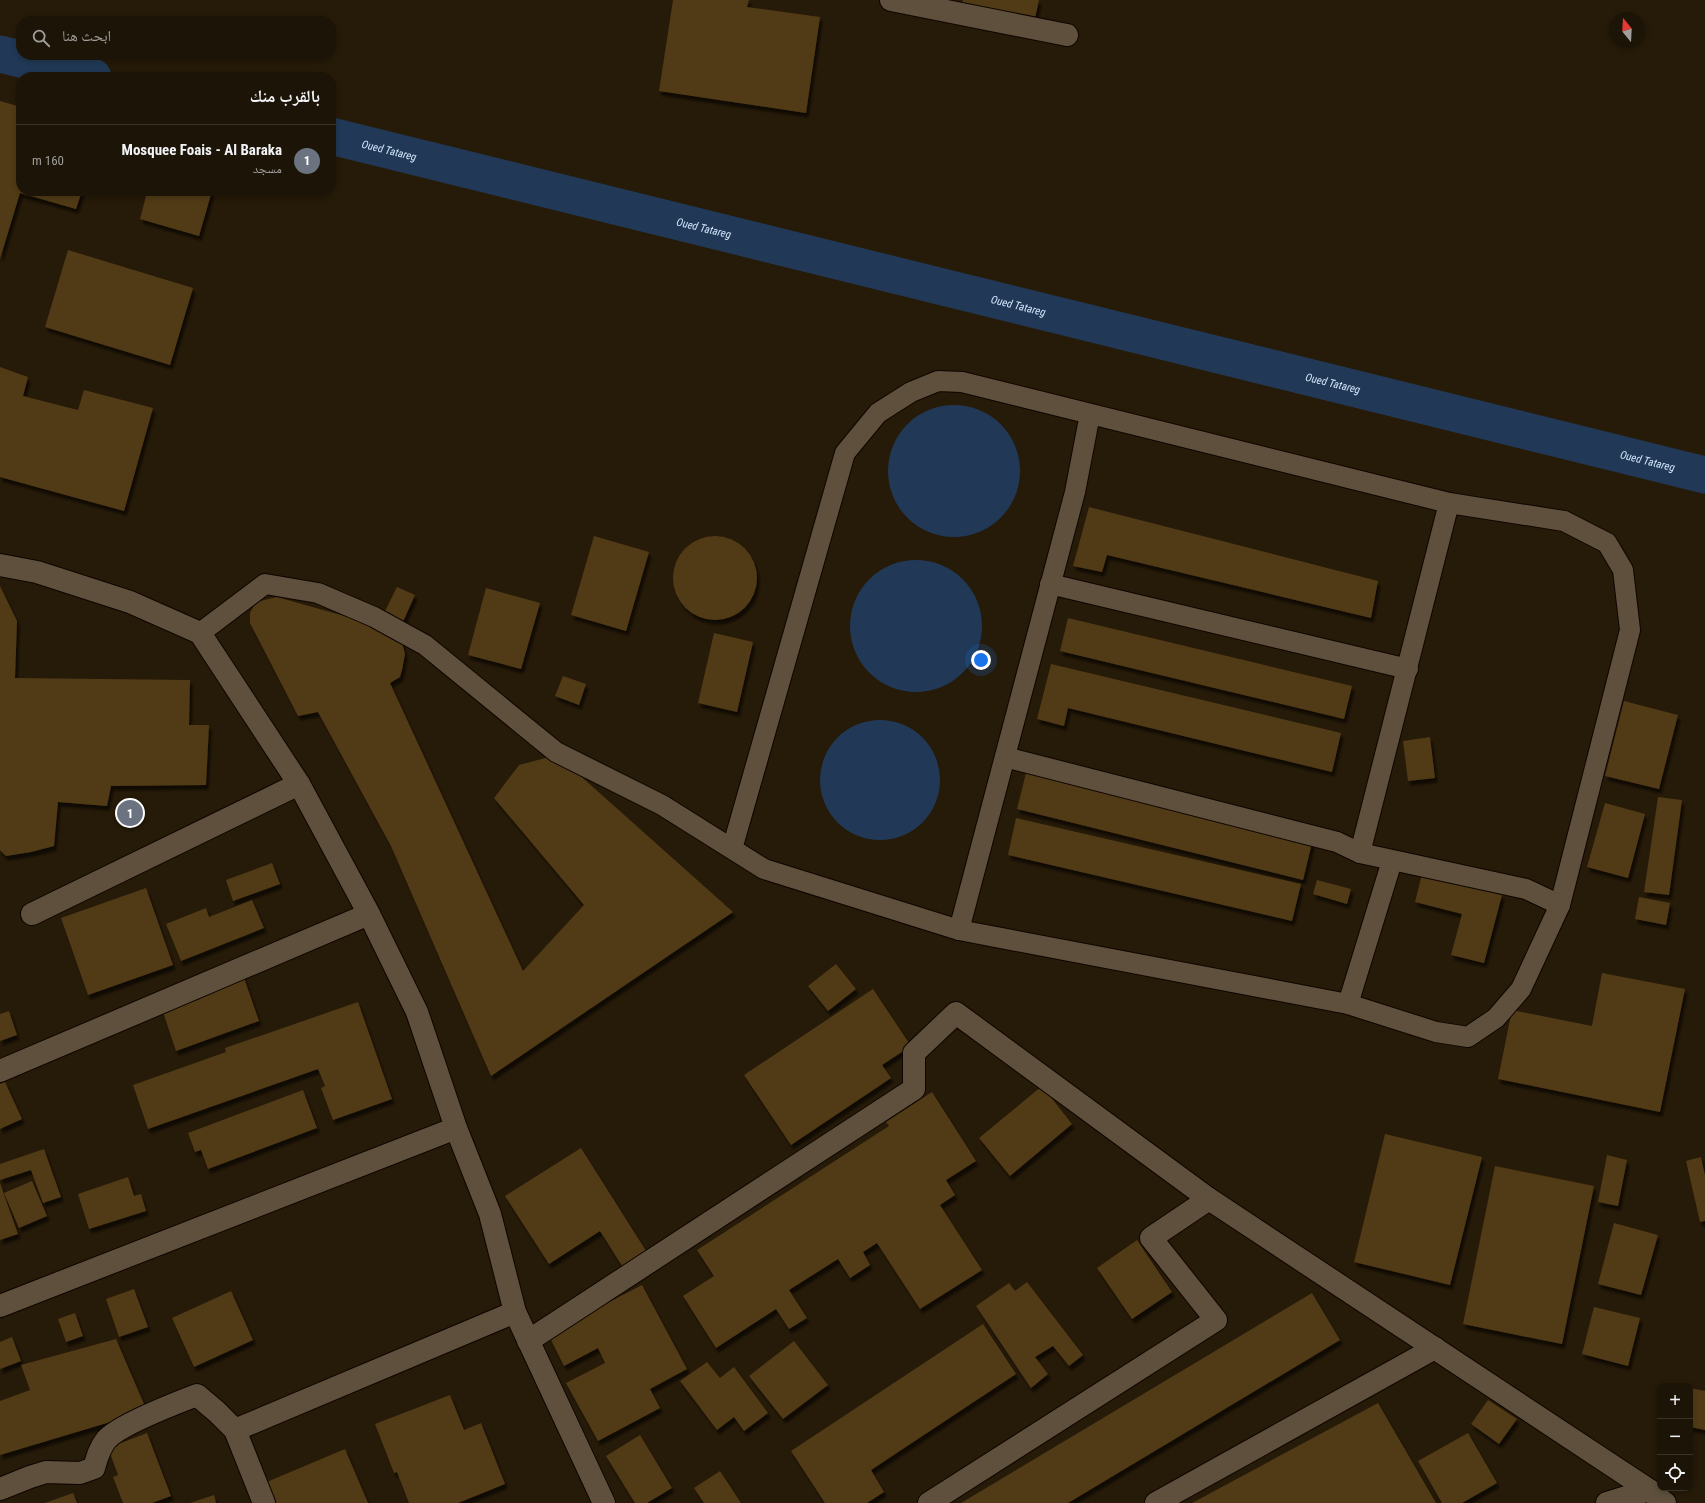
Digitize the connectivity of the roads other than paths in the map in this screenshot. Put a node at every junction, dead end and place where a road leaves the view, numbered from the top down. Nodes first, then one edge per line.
1 (892, 0) edge
2 (1067, 35) dead end
3 (1090, 414) junction
4 (1449, 502) junction
5 (0, 565) edge
6 (1050, 584) junction
7 (200, 632) junction
8 (1408, 669) junction
9 (1005, 758) junction
10 (299, 784) junction
11 (732, 849) junction
12 (1360, 853) junction
13 (1392, 861) junction
14 (1560, 905) junction
15 (32, 914) dead end
16 (369, 914) junction
17 (959, 930) junction
18 (1348, 1004) junction
19 (0, 1071) edge
20 (456, 1128) junction
21 (1209, 1199) junction
22 (0, 1306) edge
23 (515, 1312) junction
24 (528, 1341) junction
25 (1435, 1348) junction
26 (235, 1430) junction
27 (0, 1490) edge
28 (1657, 1496) edge
29 (264, 1503) edge
30 (604, 1503) edge
31 (929, 1503) edge
32 (1156, 1503) edge
33 (1607, 1503) edge

1 - 2 street
3 - 4 lane
3 - 6 lane
3 - 11 lane
4 - 8 lane
4 - 14 lane
5 - 7 street
6 - 8 lane
6 - 9 lane
7 - 10 street
7 - 11 lane
8 - 12 lane
9 - 12 lane
9 - 17 lane
10 - 15 street
10 - 16 street
11 - 17 lane
12 - 13 lane
13 - 14 lane
13 - 18 lane
14 - 18 lane
16 - 19 street
16 - 20 street
17 - 18 lane
20 - 22 street
20 - 23 street
21 - 24 street
21 - 25 street
21 - 31 street
23 - 24 street
23 - 26 street
24 - 30 street
25 - 28 street
25 - 32 street
26 - 27 street
26 - 29 street
28 - 33 street

